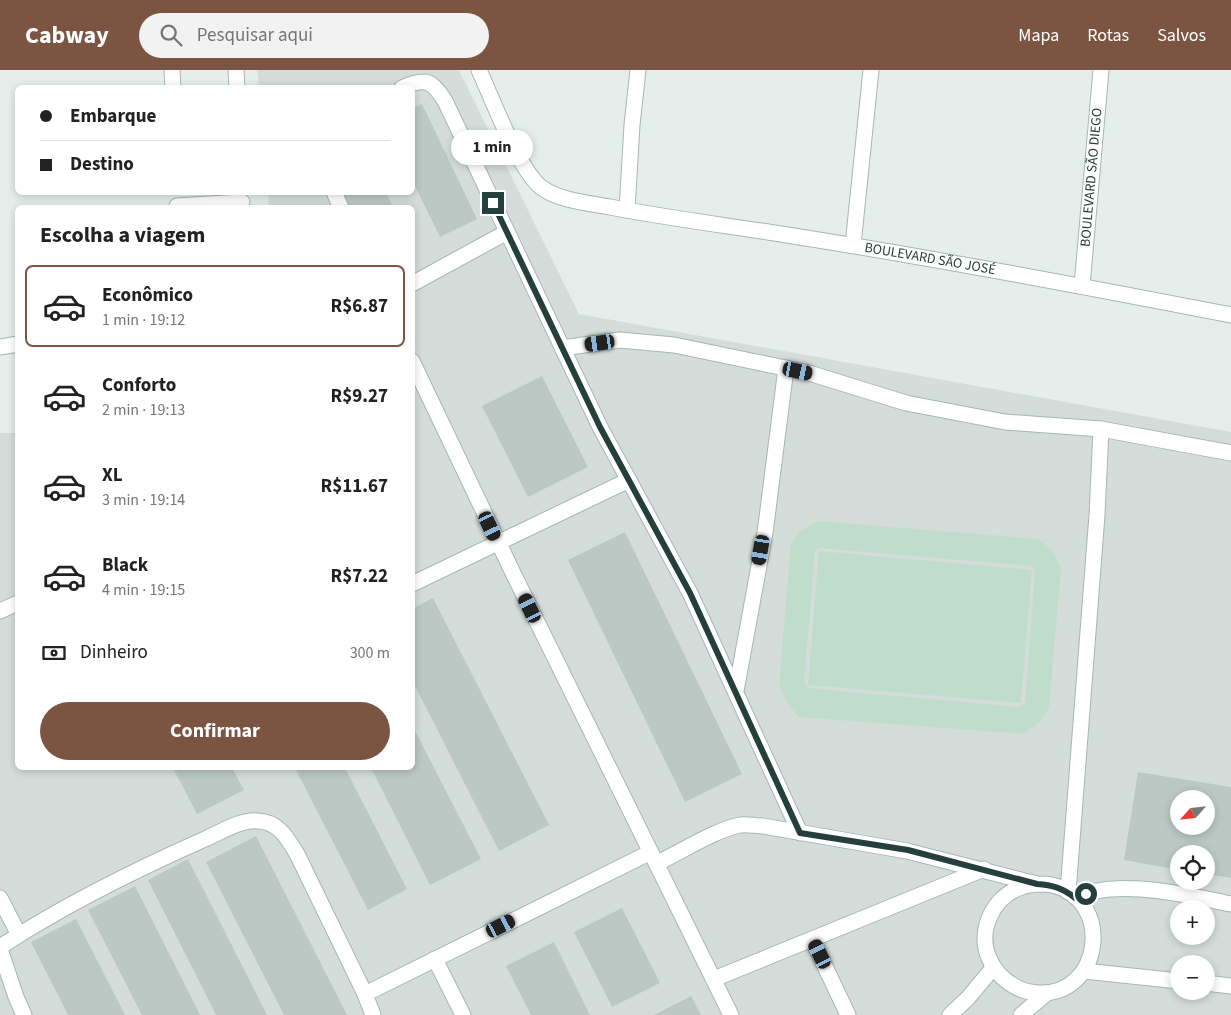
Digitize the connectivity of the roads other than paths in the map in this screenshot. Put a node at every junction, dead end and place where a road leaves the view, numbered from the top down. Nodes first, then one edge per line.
1 (172, 70) edge
2 (236, 70) edge
3 (478, 70) edge
4 (638, 70) edge
5 (871, 70) edge
6 (1101, 70) edge
7 (173, 85) edge
8 (237, 85) edge
9 (408, 85) edge
10 (242, 201) edge
11 (177, 202) edge
12 (627, 210) junction
13 (507, 232) junction
14 (852, 245) junction
15 (415, 282) edge
16 (1082, 286) junction
17 (1231, 315) edge
18 (15, 345) edge
19 (0, 348) edge
20 (562, 348) junction
21 (786, 368) junction
22 (415, 376) edge
23 (418, 390) edge
24 (1101, 429) junction
25 (1231, 453) edge
26 (629, 480) junction
27 (498, 543) junction
28 (415, 583) edge
29 (15, 604) edge
30 (0, 611) edge
31 (736, 691) junction
32 (800, 833) junction
33 (654, 857) junction
34 (984, 869) junction
35 (1037, 884) junction
36 (1071, 895) junction
37 (0, 898) edge
38 (1231, 904) edge
39 (19, 935) junction
40 (812, 939) junction
41 (0, 948) edge
42 (435, 959) junction
43 (993, 968) junction
44 (1084, 971) junction
45 (1170, 979) edge
46 (714, 980) junction
47 (1215, 984) edge
48 (1231, 986) edge
49 (1047, 993) junction
50 (365, 994) junction
51 (24, 1015) edge
52 (373, 1015) edge
53 (463, 1015) edge
54 (731, 1015) edge
55 (848, 1015) edge
56 (950, 1015) edge
57 (1021, 1015) edge

1 - 7 street
2 - 8 street
3 - 12 street, BOULEVARD SÃO JOSÉ
4 - 12 street
5 - 14 street
6 - 16 street, BOULEVARD SÃO DIEGO
9 - 13 street
10 - 11 street
12 - 14 street, BOULEVARD SÃO JOSÉ
13 - 15 street
13 - 20 street
14 - 16 street, BOULEVARD SÃO JOSÉ
16 - 17 street, BOULEVARD SÃO JOSÉ
18 - 19 street
20 - 21 street
20 - 26 street
21 - 24 street
21 - 31 street
22 - 23 street
23 - 27 street
24 - 25 street
24 - 36 street
26 - 27 street
26 - 31 street
27 - 28 street
27 - 33 street
29 - 30 street
31 - 32 street
32 - 33 street
32 - 34 street
33 - 42 street
33 - 46 street
34 - 35 street
34 - 40 street
35 - 36 street
35 - 43 street
36 - 38 street
36 - 44 street
37 - 39 street
39 - 41 street
39 - 50 street
40 - 46 street
40 - 55 street
41 - 51 street
42 - 50 street
42 - 53 street
43 - 49 street
43 - 56 street
44 - 45 street
44 - 49 street
46 - 54 street
47 - 48 street
49 - 57 street
50 - 52 street

